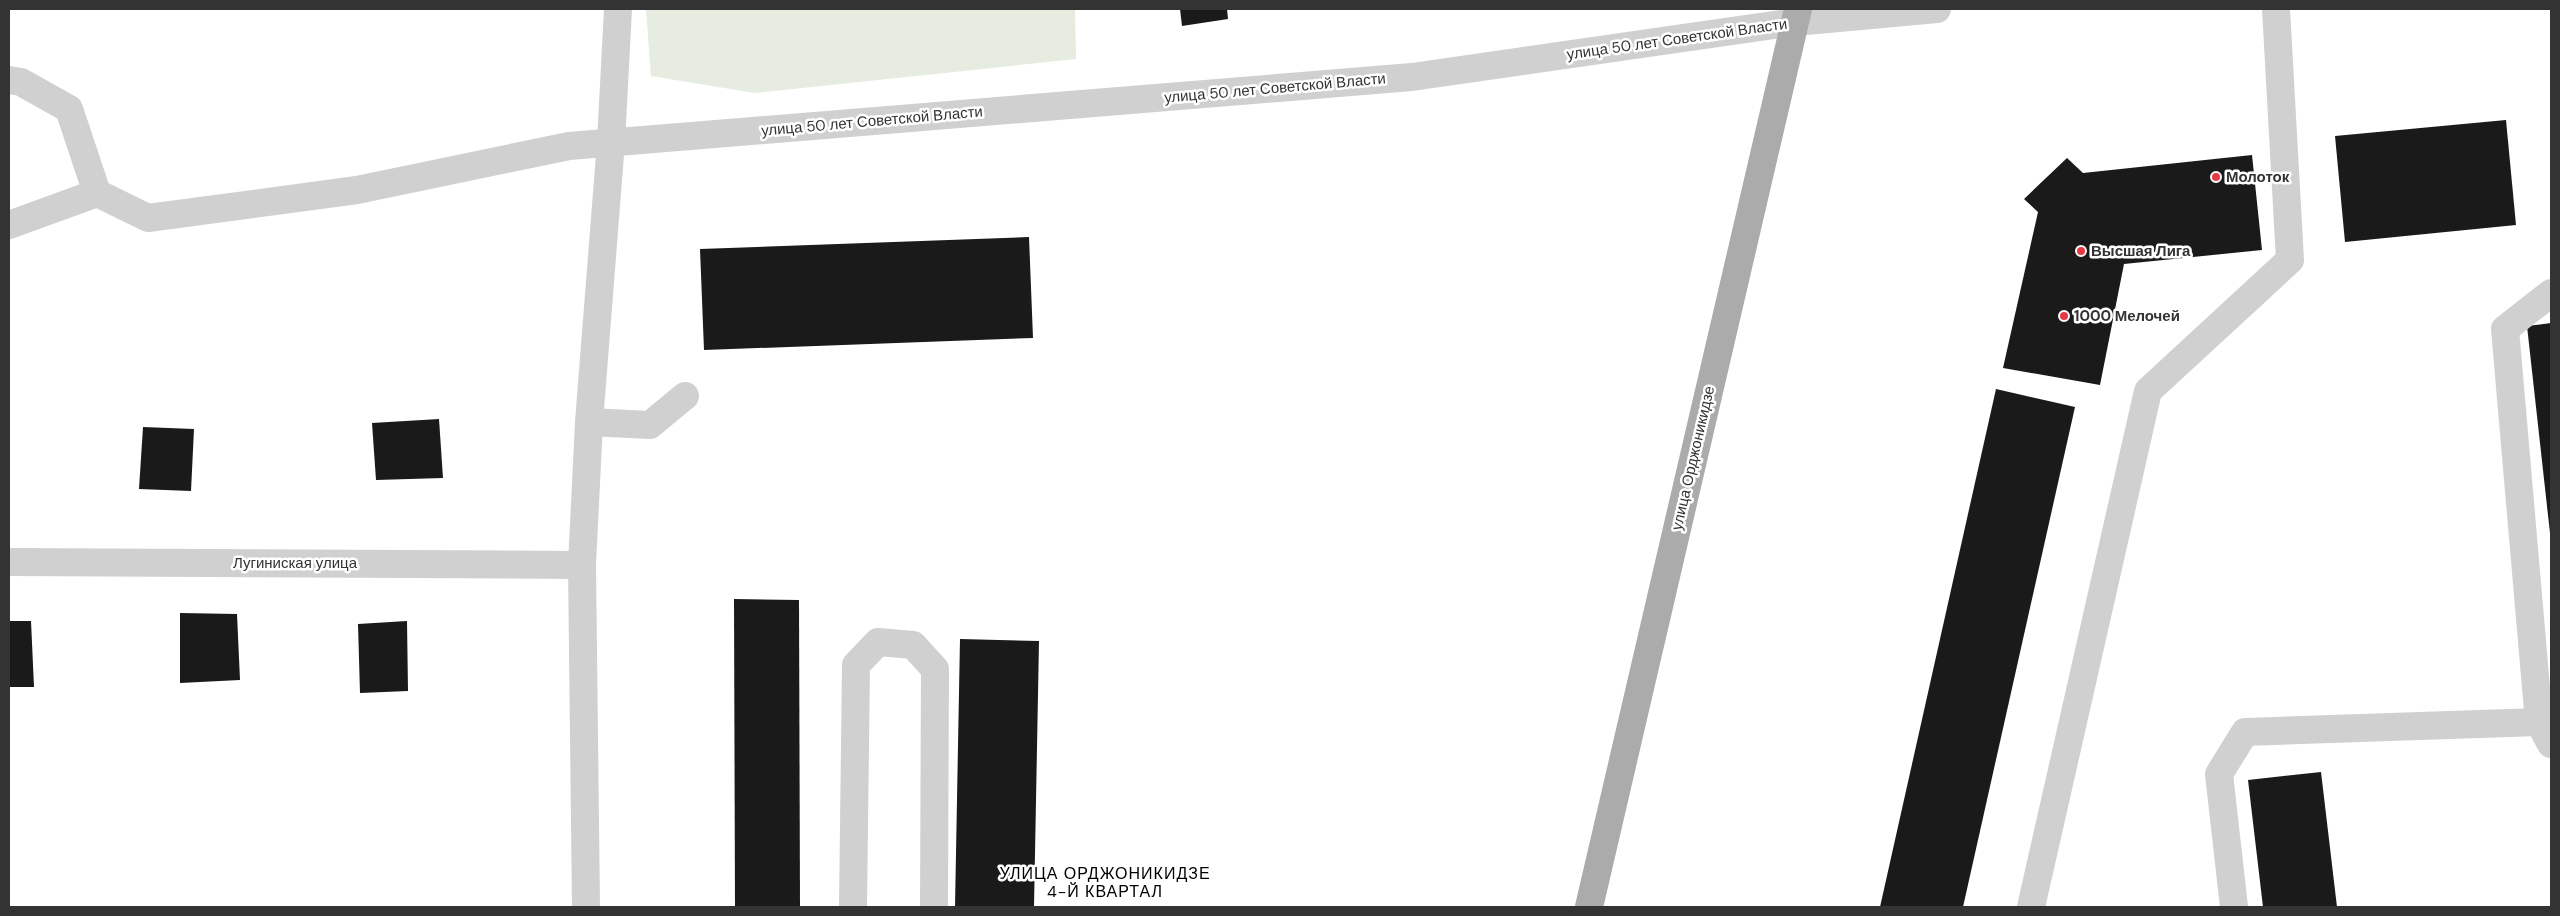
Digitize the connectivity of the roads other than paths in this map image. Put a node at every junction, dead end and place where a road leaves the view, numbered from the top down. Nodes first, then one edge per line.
1 (618, 9) edge
2 (1937, 9) edge
3 (2276, 9) edge
4 (1796, 15) edge
5 (9, 80) edge
6 (611, 142) junction
7 (97, 193) junction
8 (9, 224) edge
9 (2551, 293) edge
10 (685, 396) dead end
11 (589, 422) junction
12 (9, 562) edge
13 (582, 564) junction
14 (2545, 733) edge
15 (586, 907) edge
16 (853, 907) edge
17 (934, 907) edge
18 (1589, 907) edge
19 (2031, 907) edge
20 (2234, 907) edge

1 - 6 street
2 - 4 street, улица 50 лет Советской Власти
3 - 19 street
4 - 6 street, улица 50 лет Советской Власти
4 - 18 main road, улица Орджоникидзе
5 - 7 street
6 - 7 street, улица 50 лет Советской Власти
6 - 11 street
7 - 8 street
9 - 14 street
10 - 11 street
11 - 13 street
12 - 13 street, Лугиниская улица
13 - 15 street
14 - 20 street
16 - 17 street

